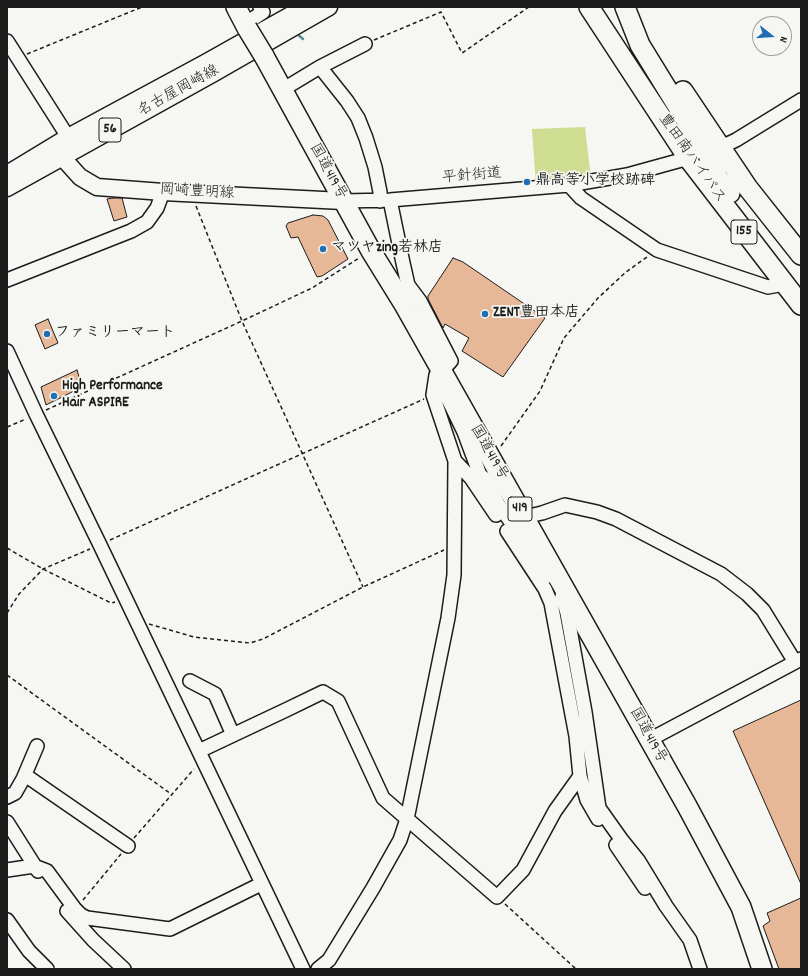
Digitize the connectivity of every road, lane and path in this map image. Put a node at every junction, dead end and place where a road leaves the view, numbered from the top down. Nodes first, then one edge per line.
1 (142, 7) edge
2 (236, 7) edge
3 (260, 7) edge
4 (305, 7) edge
5 (329, 7) edge
6 (529, 7) edge
7 (589, 7) edge
8 (598, 7) edge
9 (626, 7) edge
10 (246, 26) junction
11 (7, 41) edge
12 (365, 44) joint
13 (18, 58) junction
14 (320, 67) junction
15 (282, 90) junction
16 (801, 100) edge
17 (655, 107) junction
18 (68, 137) junction
19 (714, 151) junction
20 (62, 156) junction
21 (688, 158) junction
22 (7, 174) edge
23 (569, 185) junction
24 (7, 188) edge
25 (163, 192) junction
26 (190, 193) junction
27 (385, 200) junction
28 (343, 201) junction
29 (657, 250) junction
30 (371, 251) junction
31 (801, 255) edge
32 (7, 280) edge
33 (793, 295) edge
34 (413, 303) junction
35 (242, 321) junction
36 (7, 351) edge
37 (441, 372) junction
38 (433, 393) junction
39 (36, 414) junction
40 (7, 427) edge
41 (302, 454) junction
42 (492, 459) junction
43 (455, 461) junction
44 (524, 516) junction
45 (100, 545) junction
46 (454, 545) junction
47 (7, 548) edge
48 (43, 570) junction
49 (363, 587) junction
50 (126, 599) junction
51 (7, 613) edge
52 (138, 624) junction
53 (798, 660) edge
54 (7, 675) edge
55 (190, 681) dead end
56 (233, 735) junction
57 (649, 740) junction
58 (37, 746) dead end
59 (201, 755) junction
60 (25, 775) junction
61 (580, 776) junction
62 (171, 794) junction
63 (7, 797) edge
64 (407, 819) junction
65 (7, 822) edge
66 (128, 846) junction
67 (34, 866) junction
68 (7, 870) edge
69 (261, 884) junction
70 (497, 897) junction
71 (75, 909) junction
72 (7, 920) edge
73 (121, 968) edge
74 (47, 969) edge
75 (302, 969) edge
76 (318, 969) edge
77 (576, 969) edge
78 (693, 969) edge
79 (700, 969) edge
80 (762, 969) edge

1 - 13 path
2 - 10 highway, 国道419号 / 419
3 - 10 street
4 - 18 main road, 名古屋岡崎線 / 56
5 - 20 main road, 名古屋岡崎線 / 56
6 - 12 path
7 - 17 highway, 豊田南バイパス / 155
8 - 17 highway
9 - 19 highway, 豊田南バイパス / 155
10 - 15 highway, 国道419号 / 419, bridge
11 - 13 street
12 - 14 street
13 - 18 street
14 - 15 street
14 - 27 street
15 - 28 highway, 国道419号 / 419
16 - 19 street, 平針街道
17 - 21 highway, 豊田南バイパス / 155
18 - 22 main road, 名古屋岡崎線 / 56
19 - 21 street, 平針街道
19 - 31 highway, 豊田南バイパス / 155
19 - 33 highway
20 - 24 main road, 名古屋岡崎線 / 56
20 - 25 main road, 岡崎豊明線
21 - 23 street, 平針街道
21 - 33 highway, 豊田南バイパス / 155
23 - 27 street, 平針街道
23 - 29 street
25 - 26 main road, 岡崎豊明線
25 - 32 street
26 - 28 main road, 岡崎豊明線
26 - 35 path
27 - 28 street, 平針街道
27 - 34 street
28 - 30 highway, 国道419号 / 419
29 - 33 street
29 - 42 path
30 - 34 highway, 国道419号 / 419
30 - 35 path
34 - 37 highway, 国道419号 / 419
35 - 39 path
35 - 41 path
36 - 39 street
37 - 38 street
37 - 42 highway, 国道419号 / 419
38 - 41 path
38 - 43 street
38 - 79 street
39 - 40 path
39 - 45 street
41 - 45 path
41 - 49 path
42 - 44 highway, 国道419号 / 419
43 - 46 street
43 - 61 street
44 - 53 street
44 - 57 highway, 国道419号 / 419
45 - 48 path
45 - 50 street
46 - 49 path
46 - 64 street
47 - 48 path
48 - 50 path
48 - 51 path
49 - 52 path
50 - 52 street
52 - 59 street
53 - 57 street
54 - 62 path
55 - 56 street
56 - 59 street
56 - 64 street
57 - 80 highway, 国道419号 / 419
58 - 60 street
59 - 62 path
59 - 69 street
60 - 63 street
60 - 66 street
61 - 70 street
61 - 78 street
62 - 66 path
64 - 70 street
64 - 76 street
65 - 67 street
66 - 71 path
67 - 68 street
67 - 71 street
67 - 73 street
69 - 71 street
69 - 75 street
70 - 77 path
72 - 74 street

